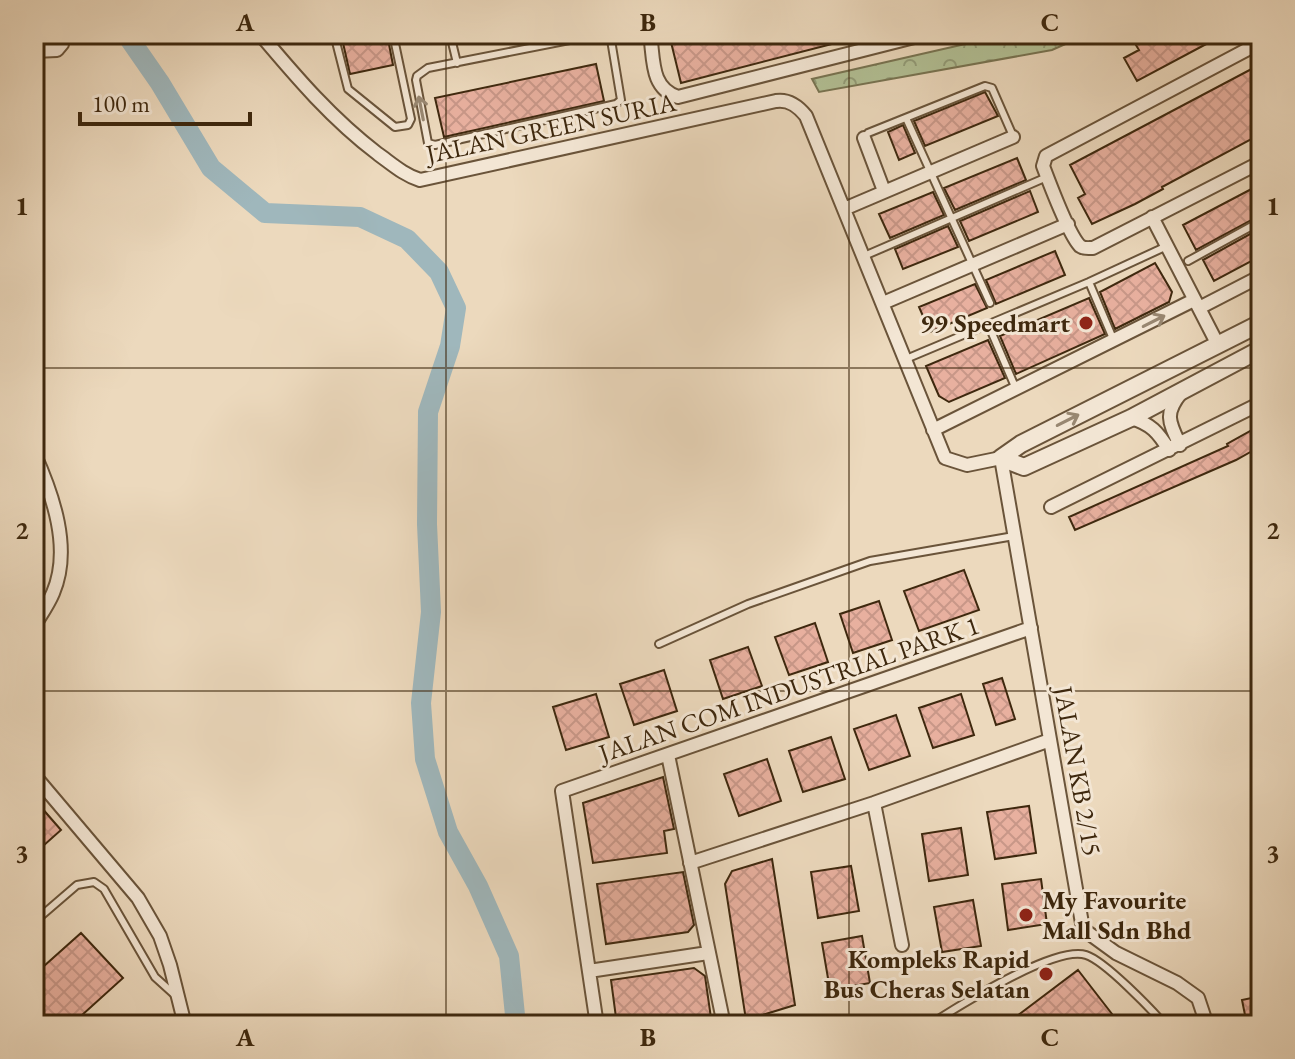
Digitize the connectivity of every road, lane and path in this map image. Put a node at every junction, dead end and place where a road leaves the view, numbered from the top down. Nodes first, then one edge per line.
1 (64, 34) edge
2 (260, 34) edge
3 (334, 34) edge
4 (393, 34) edge
5 (450, 34) edge
6 (600, 34) edge
7 (610, 34) edge
8 (650, 34) edge
9 (926, 34) edge
10 (1250, 48) dead end
11 (34, 51) edge
12 (457, 63) junction
13 (906, 118) junction
14 (1013, 137) joint
15 (864, 138) joint
16 (1261, 162) edge
17 (930, 173) junction
18 (1047, 177) junction
19 (884, 191) junction
20 (850, 206) junction
21 (1152, 217) junction
22 (951, 219) junction
23 (1261, 221) edge
24 (1068, 224) junction
25 (1167, 246) junction
26 (864, 256) junction
27 (1188, 261) dead end
28 (972, 263) junction
29 (1261, 276) edge
30 (1089, 282) junction
31 (883, 303) junction
32 (990, 303) dead end
33 (1200, 304) junction
34 (1261, 323) edge
35 (988, 324) junction
36 (1114, 341) junction
37 (1218, 345) junction
38 (1261, 349) edge
39 (904, 359) junction
40 (1016, 389) junction
41 (1183, 391) junction
42 (1261, 403) edge
43 (1131, 418) junction
44 (933, 430) junction
45 (1174, 447) junction
46 (34, 453) edge
47 (1001, 458) junction
48 (1051, 507) dead end
49 (1015, 536) junction
50 (34, 626) edge
51 (1031, 628) junction
52 (659, 644) dead end
53 (1050, 740) junction
54 (668, 755) junction
55 (34, 775) edge
56 (874, 803) junction
57 (690, 863) junction
58 (34, 922) edge
59 (902, 945) dead end
60 (708, 953) junction
61 (589, 971) junction
62 (180, 999) junction
63 (185, 1025) edge
64 (597, 1025) edge
65 (724, 1025) edge
66 (929, 1025) edge
67 (1165, 1025) edge
68 (1207, 1025) edge

1 - 11 street
2 - 20 street, JALAN GREEN SURIA
3 - 4 lane
5 - 12 lane
6 - 12 lane
7 -> 12 lane
8 - 9 street
10 - 18 street
13 - 14 lane
13 - 15 lane
13 - 17 lane
14 - 17 street
15 - 19 street
16 - 21 street
17 - 19 street
17 - 22 lane
18 - 22 lane
18 - 24 street
19 - 20 street
20 - 26 street
21 - 24 street
21 - 25 street
22 - 26 lane
22 - 28 lane
23 - 27 lane
24 - 28 street
25 - 30 lane
25 - 33 street
26 - 31 street
28 - 31 street
28 - 32 lane
29 - 33 street
30 - 35 lane
30 - 36 lane
31 - 39 street
36 -> 33 street
33 - 37 street
34 - 37 street
35 - 39 lane
35 - 40 lane
36 - 40 street
47 -> 37 street
38 - 41 street
39 - 44 street
40 - 44 street
41 - 43 street
41 - 45 street
42 - 45 street
43 - 45 street
43 - 47 street
44 - 47 street
45 - 48 street
46 - 50 street
47 - 49 street, JALAN KB 2/15
49 - 51 street, JALAN KB 2/15
49 - 52 lane
51 - 53 street, JALAN KB 2/15
51 - 54 street, JALAN COM INDUSTRIAL PARK 1
53 - 56 street
53 - 68 street, JALAN KB 2/15
54 - 57 street
54 - 61 street, JALAN COM INDUSTRIAL PARK 1
55 - 62 street
56 - 57 street
56 - 59 street
57 - 60 street
58 - 62 lane
60 - 61 street
60 - 65 street
61 - 64 street
62 - 63 street
66 - 67 lane

